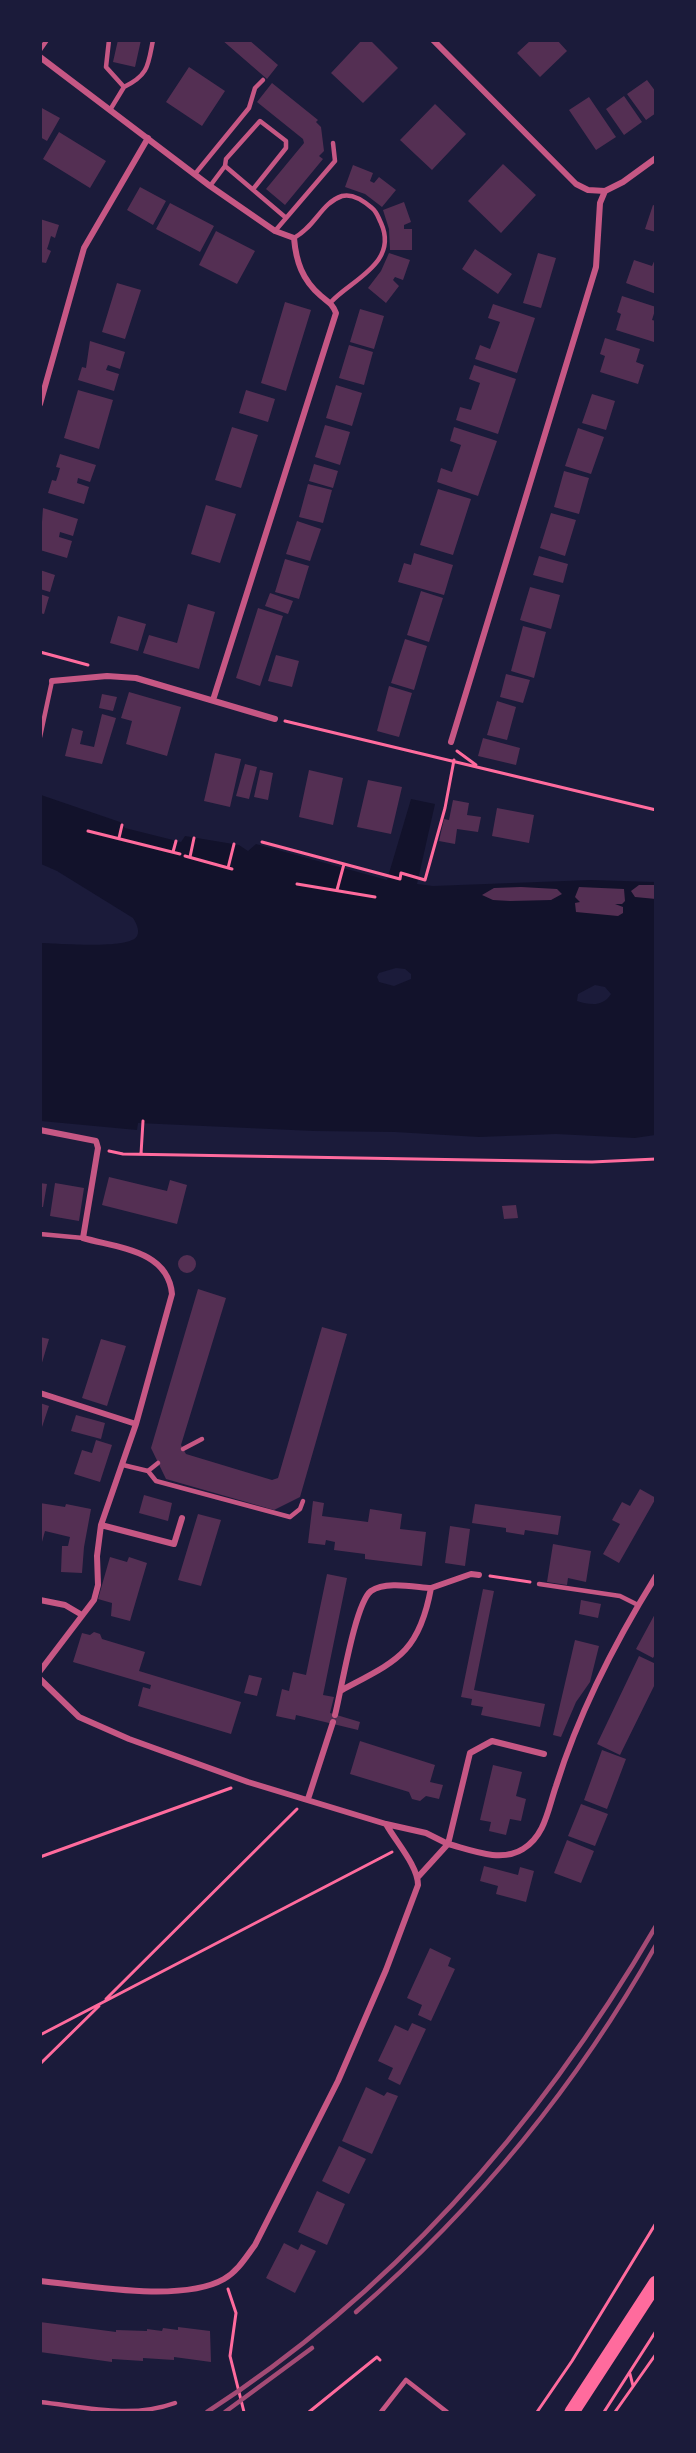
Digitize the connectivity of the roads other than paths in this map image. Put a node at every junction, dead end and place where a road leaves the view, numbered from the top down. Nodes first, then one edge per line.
1 (47, 40) edge
2 (109, 40) edge
3 (153, 40) edge
4 (433, 40) edge
5 (40, 50) edge
6 (40, 57) edge
7 (262, 80) dead end
8 (124, 87) junction
9 (110, 111) junction
10 (148, 138) junction
11 (333, 143) dead end
12 (656, 158) edge
13 (225, 166) junction
14 (195, 174) junction
15 (210, 186) junction
16 (254, 188) junction
17 (605, 191) junction
18 (285, 217) junction
19 (275, 231) junction
20 (294, 238) junction
21 (331, 302) junction
22 (40, 404) edge
23 (52, 681) joint
24 (213, 700) junction
25 (275, 719) road end
26 (40, 736) edge
27 (451, 744) road end
28 (40, 1130) edge
29 (40, 1234) edge
30 (82, 1238) junction
31 (40, 1394) edge
32 (136, 1424) junction
33 (202, 1439) dead end
34 (183, 1449) dead end
35 (158, 1463) dead end
36 (123, 1465) junction
37 (148, 1471) junction
38 (303, 1501) dead end
39 (182, 1518) dead end
40 (101, 1525) junction
41 (479, 1575) road end
42 (656, 1576) edge
43 (539, 1584) road end
44 (431, 1588) junction
45 (40, 1600) edge
46 (638, 1605) junction
47 (82, 1615) junction
48 (40, 1671) edge
49 (40, 1679) edge
50 (342, 1690) junction
51 (335, 1715) dead end
52 (333, 1722) dead end
53 (544, 1754) dead end
54 (308, 1799) junction
55 (386, 1824) junction
56 (448, 1844) junction
57 (418, 1878) junction
58 (40, 2282) edge
59 (656, 2283) edge
60 (40, 2402) edge
61 (175, 2403) dead end
62 (439, 2406) junction
63 (381, 2412) edge
64 (434, 2412) edge
65 (447, 2412) edge
66 (572, 2412) edge

1 - 5 lane
2 - 8 lane
3 - 8 lane
4 - 17 street
6 - 9 street
7 - 14 lane
8 - 9 lane
9 - 10 street
10 - 14 street
10 - 22 street
11 - 18 lane
12 - 17 street
13 - 15 lane
13 - 16 lane
13 - 16 lane
14 - 15 street
15 - 19 street
16 - 18 lane
17 - 27 street
18 - 19 lane
19 - 20 street
20 - 21 street
20 - 21 lane
21 - 24 street
23 - 24 street
23 - 26 lane
24 - 25 street
28 - 30 street
29 - 30 lane
30 - 32 street
31 - 32 street
32 - 36 street
33 - 34 lane
35 - 37 lane
36 - 37 lane
36 - 40 street
37 - 38 lane
39 - 40 street
40 - 47 street
41 - 44 street
42 - 46 street
43 - 46 lane
44 - 50 street
44 - 50 street
45 - 47 street
46 - 56 street
47 - 48 street
49 - 54 street
50 - 51 street
52 - 54 street
53 - 56 street
54 - 55 street
55 - 56 street
55 - 57 street
56 - 57 street
57 - 58 street
59 - 66 highway
60 - 61 lane
62 - 63 lane
62 - 64 lane
62 - 65 lane

